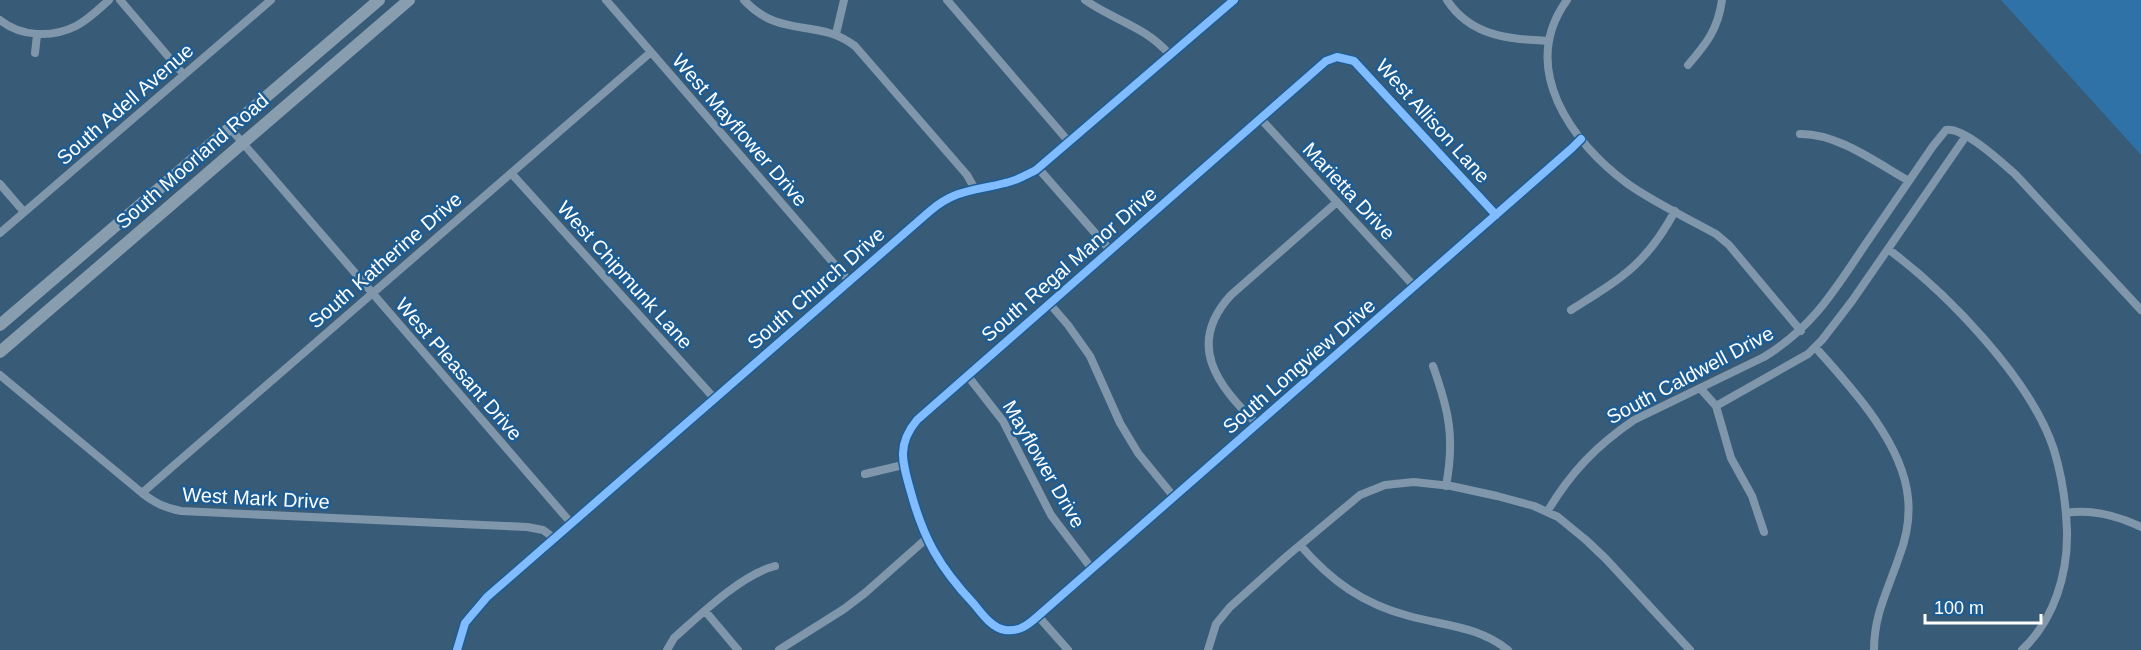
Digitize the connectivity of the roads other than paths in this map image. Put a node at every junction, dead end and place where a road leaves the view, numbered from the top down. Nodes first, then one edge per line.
1 (109, 0) edge
2 (120, 0) edge
3 (271, 0) edge
4 (378, 0) edge
5 (409, 0) edge
6 (606, 0) edge
7 (744, 0) edge
8 (844, 0) edge
9 (947, 0) edge
10 (1085, 0) edge
11 (1234, 0) edge
12 (1447, 0) edge
13 (1568, 0) edge
14 (1722, 0) edge
15 (0, 20) edge
16 (37, 34) junction
17 (836, 34) junction
18 (1550, 42) junction
19 (651, 52) junction
20 (35, 53) dead end
21 (1170, 55) junction
22 (1341, 57) joint
23 (1688, 65) dead end
24 (184, 75) junction
25 (1260, 118) junction
26 (229, 127) junction
27 (1800, 134) dead end
28 (1965, 136) junction
29 (1581, 139) junction
30 (1069, 142) junction
31 (243, 143) junction
32 (1038, 168) junction
33 (511, 173) junction
34 (1909, 181) junction
35 (0, 184) edge
36 (975, 189) junction
37 (1337, 202) junction
38 (24, 212) junction
39 (1675, 212) junction
40 (1496, 214) junction
41 (0, 232) edge
42 (1888, 249) junction
43 (1110, 250) junction
44 (849, 281) junction
45 (1414, 286) junction
46 (371, 294) junction
47 (1049, 303) junction
48 (1571, 310) dead end
49 (2141, 310) edge
50 (0, 325) edge
51 (1801, 331) junction
52 (1815, 347) junction
53 (0, 352) edge
54 (1433, 366) dead end
55 (0, 375) edge
56 (967, 375) junction
57 (1700, 388) junction
58 (714, 398) junction
59 (1716, 406) junction
60 (1257, 424) junction
61 (903, 465) junction
62 (865, 474) dead end
63 (1446, 486) junction
64 (142, 493) junction
65 (1174, 497) junction
66 (1547, 512) junction
67 (2066, 513) junction
68 (571, 523) junction
69 (2141, 527) edge
70 (1764, 532) dead end
71 (554, 538) junction
72 (926, 539) junction
73 (1300, 545) junction
74 (775, 566) dead end
75 (1092, 569) junction
76 (706, 612) junction
77 (1038, 616) junction
78 (1687, 649) edge
79 (457, 650) edge
80 (667, 650) edge
81 (738, 650) edge
82 (779, 650) edge
83 (1068, 650) edge
84 (1208, 650) edge
85 (1508, 650) edge
86 (1874, 650) edge
87 (2022, 650) edge

1 - 16 street
2 - 24 street
3 - 24 street, South Adell Avenue
4 - 26 main road, South Moorland Road
5 - 31 main road, South Moorland Road
6 - 19 street, West Mayflower Drive
7 - 17 street
8 - 17 street
9 - 30 street
10 - 21 street
11 - 21 street, South Church Drive
12 - 18 street
13 - 18 street
14 - 23 street
15 - 16 street
16 - 20 street
17 - 36 street
18 - 29 street
19 - 33 street, South Katherine Drive
19 - 44 street, West Mayflower Drive
21 - 30 street, South Church Drive
22 - 25 street, South Regal Manor Drive
22 - 40 street, West Allison Lane
24 - 38 street, South Adell Avenue
25 - 37 street, Marietta Drive
25 - 43 street, South Regal Manor Drive
26 - 31 street, West Pleasant Drive
26 - 50 main road, South Moorland Road
27 - 34 street
28 - 34 street, South Caldwell Drive
28 - 42 street, South Caldwell Drive
28 - 49 street
29 - 39 street
29 - 40 street, South Longview Drive
30 - 32 street, South Church Drive
31 - 46 street, West Pleasant Drive
31 - 53 main road, South Moorland Road
32 - 36 street, South Church Drive
32 - 43 street
33 - 46 street, South Katherine Drive
33 - 58 street, West Chipmunk Lane
34 - 51 street, South Caldwell Drive
35 - 38 street
36 - 44 street, South Church Drive
37 - 45 street, Marietta Drive
37 - 60 street
38 - 41 street, South Adell Avenue
39 - 48 street
39 - 51 street
40 - 45 street, South Longview Drive
42 - 52 street, South Caldwell Drive
42 - 67 street
43 - 47 street, South Regal Manor Drive
44 - 58 street, South Church Drive
45 - 60 street, South Longview Drive
46 - 64 street, South Katherine Drive
46 - 68 street, West Pleasant Drive
47 - 56 street, South Regal Manor Drive
47 - 65 street
51 - 57 street, South Caldwell Drive
52 - 59 street, South Caldwell Drive
52 - 86 street
54 - 63 street
55 - 64 street, West Mark Drive
56 - 61 street, South Regal Manor Drive
56 - 75 street, Mayflower Drive
57 - 59 street
57 - 66 street, South Caldwell Drive
58 - 68 street, South Church Drive
59 - 70 street
60 - 65 street, South Longview Drive
61 - 62 street
61 - 72 street, South Regal Manor Drive
63 - 66 street
63 - 73 street
64 - 71 street, West Mark Drive
65 - 75 street, South Longview Drive
66 - 78 street
67 - 69 street
67 - 87 street
68 - 71 street, South Church Drive
71 - 79 street, South Church Drive
72 - 77 street, South Regal Manor Drive
72 - 82 street
73 - 84 street
73 - 85 street
74 - 76 street
75 - 77 street, South Longview Drive
76 - 80 street
76 - 81 street
77 - 83 street

